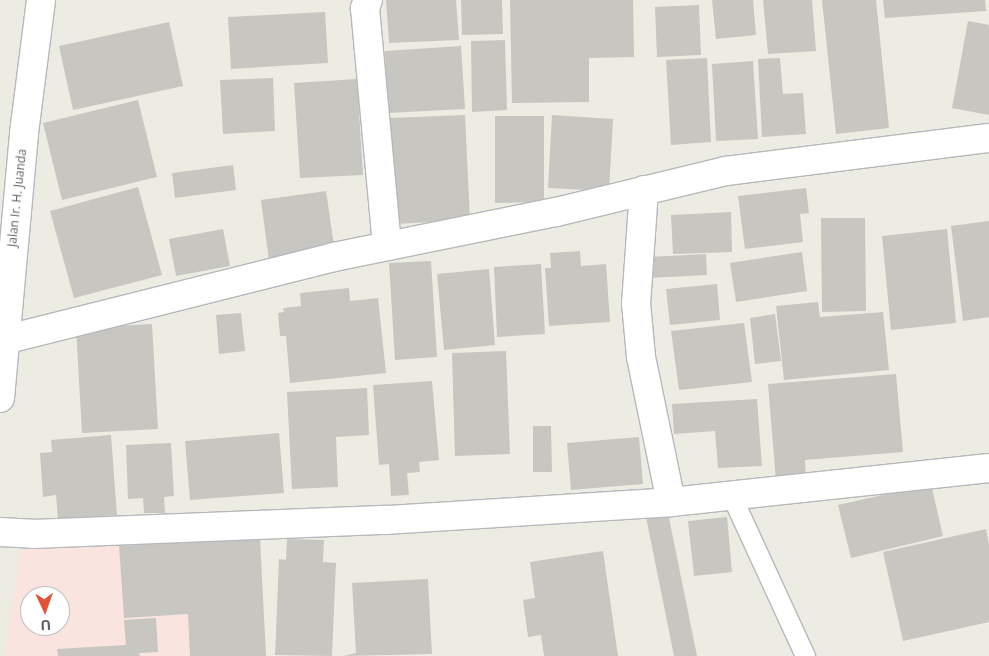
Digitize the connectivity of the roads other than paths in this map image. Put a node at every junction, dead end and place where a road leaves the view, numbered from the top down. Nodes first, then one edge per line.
1 (41, 0) edge
2 (368, 0) edge
3 (989, 138) edge
4 (644, 190) junction
5 (387, 246) junction
6 (3, 309) edge
7 (4, 340) junction
8 (0, 398) edge
9 (989, 468) edge
10 (732, 497) junction
11 (671, 502) junction
12 (0, 532) edge
13 (805, 656) edge

1 - 6 street, Jalan Ir. H. Juanda
2 - 5 street
3 - 4 street
4 - 5 street
4 - 11 street
5 - 7 street
6 - 7 street, Jalan Ir. H. Juanda
7 - 8 street, Jalan Ir. H. Juanda
9 - 10 street
10 - 11 street
10 - 13 lane
11 - 12 street

